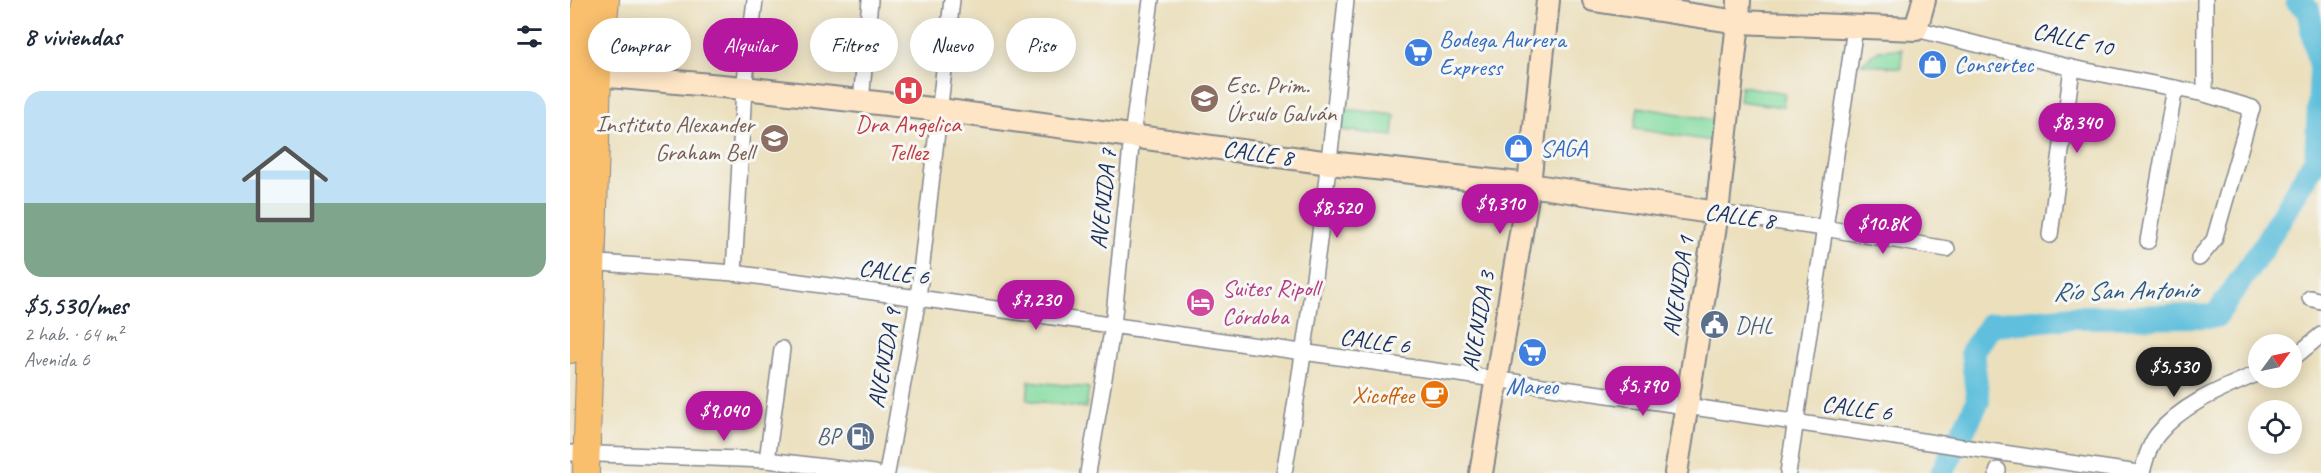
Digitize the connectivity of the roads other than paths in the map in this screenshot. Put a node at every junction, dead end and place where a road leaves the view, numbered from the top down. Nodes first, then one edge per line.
1 (585, 0) edge
2 (606, 0) edge
3 (755, 0) edge
4 (870, 0) edge
5 (952, 0) edge
6 (1152, 0) edge
7 (1346, 0) edge
8 (1548, 0) edge
9 (1594, 0) edge
10 (1924, 0) edge
11 (2205, 0) edge
12 (1738, 11) edge
13 (1856, 28) junction
14 (1916, 29) junction
15 (2072, 68) junction
16 (582, 69) edge
17 (744, 88) junction
18 (2175, 88) junction
19 (2205, 94) junction
20 (861, 102) junction
21 (940, 110) junction
22 (1132, 136) junction
23 (1330, 163) junction
24 (1528, 185) junction
25 (1717, 213) junction
26 (1824, 228) junction
27 (2050, 236) dead end
28 (2148, 241) dead end
29 (1947, 249) dead end
30 (2199, 258) dead end
31 (578, 264) edge
32 (734, 273) junction
33 (918, 298) junction
34 (1113, 325) junction
35 (2321, 335) edge
36 (782, 349) dead end
37 (570, 350) edge
38 (2302, 351) edge
39 (1305, 353) junction
40 (2248, 378) edge
41 (1496, 380) junction
42 (1686, 406) junction
43 (1796, 422) junction
44 (581, 460) edge
45 (767, 460) junction
46 (874, 473) edge
47 (887, 473) edge
48 (1088, 473) edge
49 (1284, 473) edge
50 (1481, 473) edge
51 (1676, 473) edge
52 (1788, 473) edge
53 (2140, 473) edge

1 - 16 main road
2 - 16 main road
3 - 17 street
4 - 20 street
5 - 21 street, AVENIDA 9
6 - 22 street, AVENIDA 7
7 - 23 street
8 - 24 main road, AVENIDA 3
9 - 12 main road, CALLE 10
10 - 14 main road
11 - 19 street
12 - 13 main road, CALLE 10
12 - 25 main road, AVENIDA 1
13 - 14 main road, CALLE 10
13 - 26 street
14 - 15 street, CALLE 10
15 - 18 street, CALLE 10
15 - 27 street
16 - 17 main road, CALLE 8
16 - 31 main road
17 - 20 main road, CALLE 8
17 - 32 street
18 - 19 street, CALLE 10
18 - 28 street
19 - 30 street, CALLE 10
20 - 21 main road, CALLE 8
21 - 22 main road, CALLE 8
21 - 33 street, AVENIDA 9
22 - 23 main road, CALLE 8
22 - 34 street, AVENIDA 7
23 - 24 main road, CALLE 8
23 - 39 street
24 - 25 main road, CALLE 8
24 - 41 main road, AVENIDA 3
25 - 26 street, CALLE 8
25 - 42 main road, AVENIDA 1
26 - 29 street, CALLE 8
26 - 43 street
31 - 32 street, CALLE 6
31 - 37 main road
31 - 44 main road
32 - 33 street, CALLE 6
33 - 34 street, CALLE 6
33 - 47 street, AVENIDA 9
34 - 39 street, CALLE 6
34 - 48 street, AVENIDA 7
35 - 38 street
36 - 45 street
39 - 41 street, CALLE 6
39 - 49 street
40 - 53 street
41 - 42 street, CALLE 6
41 - 50 main road, AVENIDA 3
42 - 43 street, CALLE 6
42 - 51 main road, AVENIDA 1
43 - 52 street
43 - 53 street, CALLE 6
44 - 45 street
45 - 46 street

